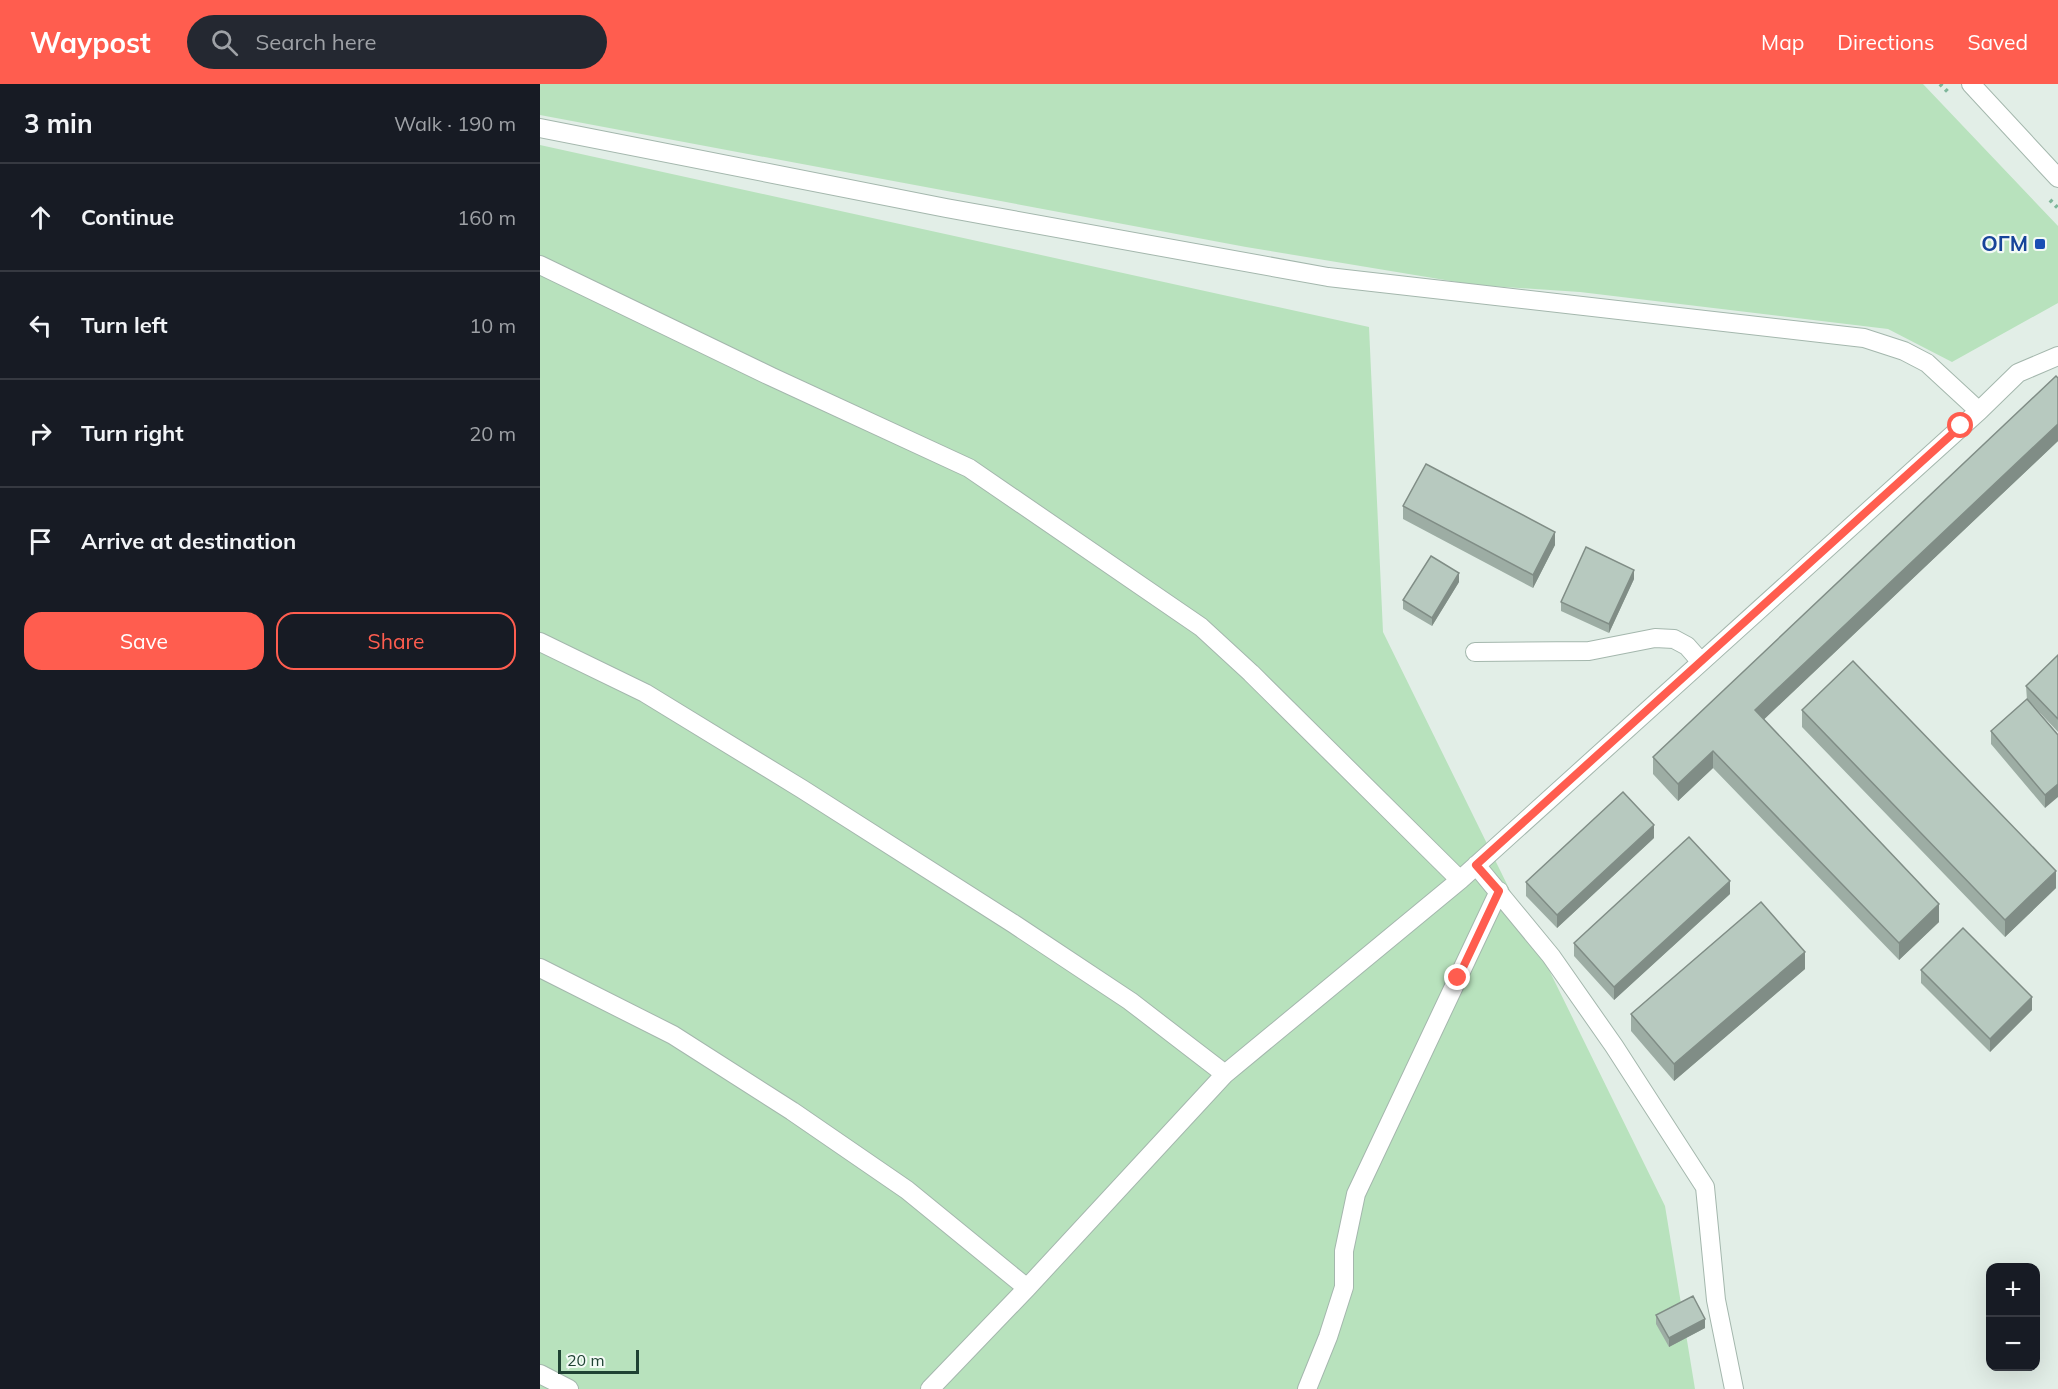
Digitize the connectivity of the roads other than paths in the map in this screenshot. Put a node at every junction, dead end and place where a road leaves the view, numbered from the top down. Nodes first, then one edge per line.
1 (1971, 84) edge
2 (540, 128) edge
3 (2056, 171) edge
4 (540, 265) edge
5 (2058, 356) edge
6 (1979, 411) junction
7 (540, 642) edge
8 (1474, 652) dead end
9 (1701, 662) junction
10 (1476, 865) junction
11 (1460, 880) junction
12 (1499, 891) junction
13 (540, 968) edge
14 (1225, 1074) junction
15 (1027, 1288) junction
16 (540, 1374) edge
17 (569, 1389) edge
18 (930, 1389) edge
19 (1307, 1389) edge
20 (1734, 1389) edge

1 - 3 street
2 - 6 street
4 - 11 street
5 - 6 street
6 - 9 street
7 - 14 street
8 - 9 street
9 - 10 street
10 - 11 street
10 - 12 street
11 - 14 street
12 - 19 street
12 - 20 street
13 - 15 street
14 - 15 street
15 - 18 street
16 - 17 street

